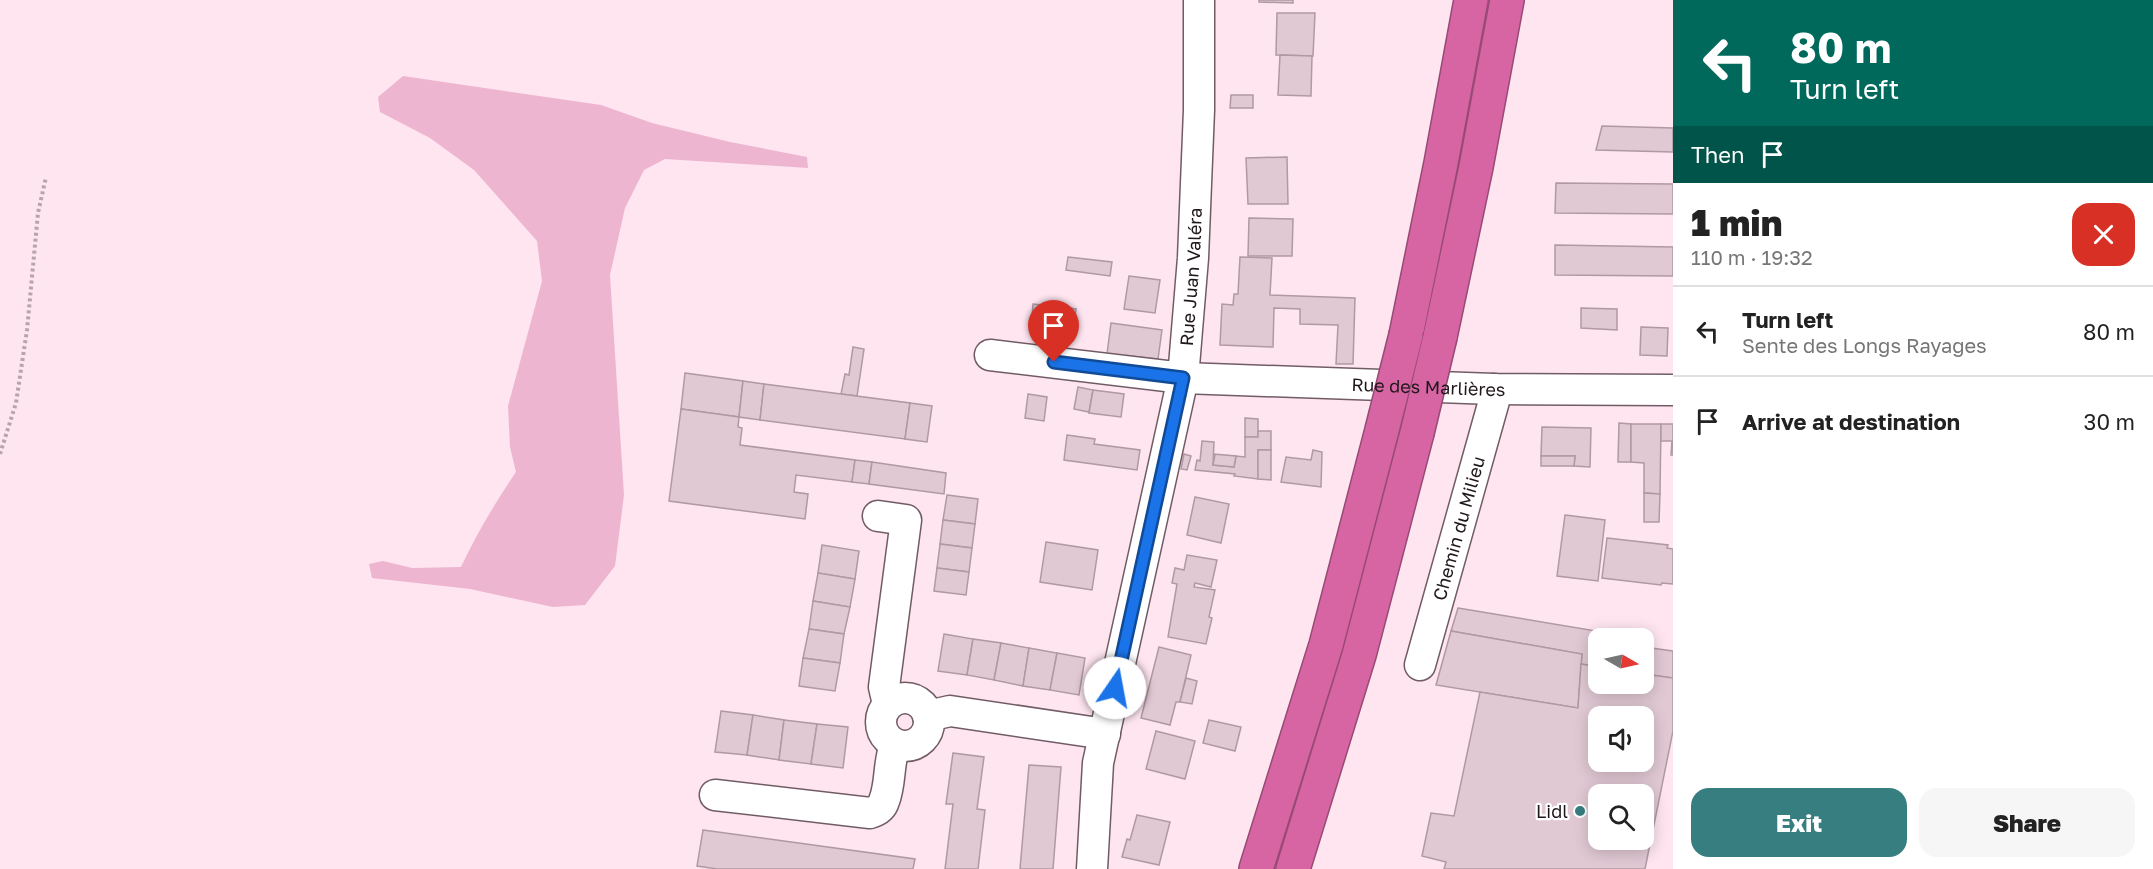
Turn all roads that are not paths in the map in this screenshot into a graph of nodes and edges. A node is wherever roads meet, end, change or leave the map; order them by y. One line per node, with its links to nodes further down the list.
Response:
1 (1199, 0): 5 (street, Rue Juan Valéra)
2 (1471, 0): 16 (highway, bridge)
3 (1507, 0): 17 (highway, bridge)
4 (990, 355): 5 (street, Rue des Marlières)
5 (1183, 378): 6 (street, Rue des Marlières); 12 (street, Rue Juan Valéra)
6 (1494, 389): 7 (street, Rue des Marlières); 9 (street, Chemin du Milieu)
7 (1673, 390)
8 (878, 516): 10 (street)
9 (1420, 665)
10 (888, 704): 11 (street); 13 (street)
11 (928, 716): 12 (street); 13 (street)
12 (1105, 734): 15 (street, Rue Juan Valéra)
13 (895, 745): 14 (street)
14 (715, 795)
15 (1092, 869)
16 (1256, 869)
17 (1293, 869)

